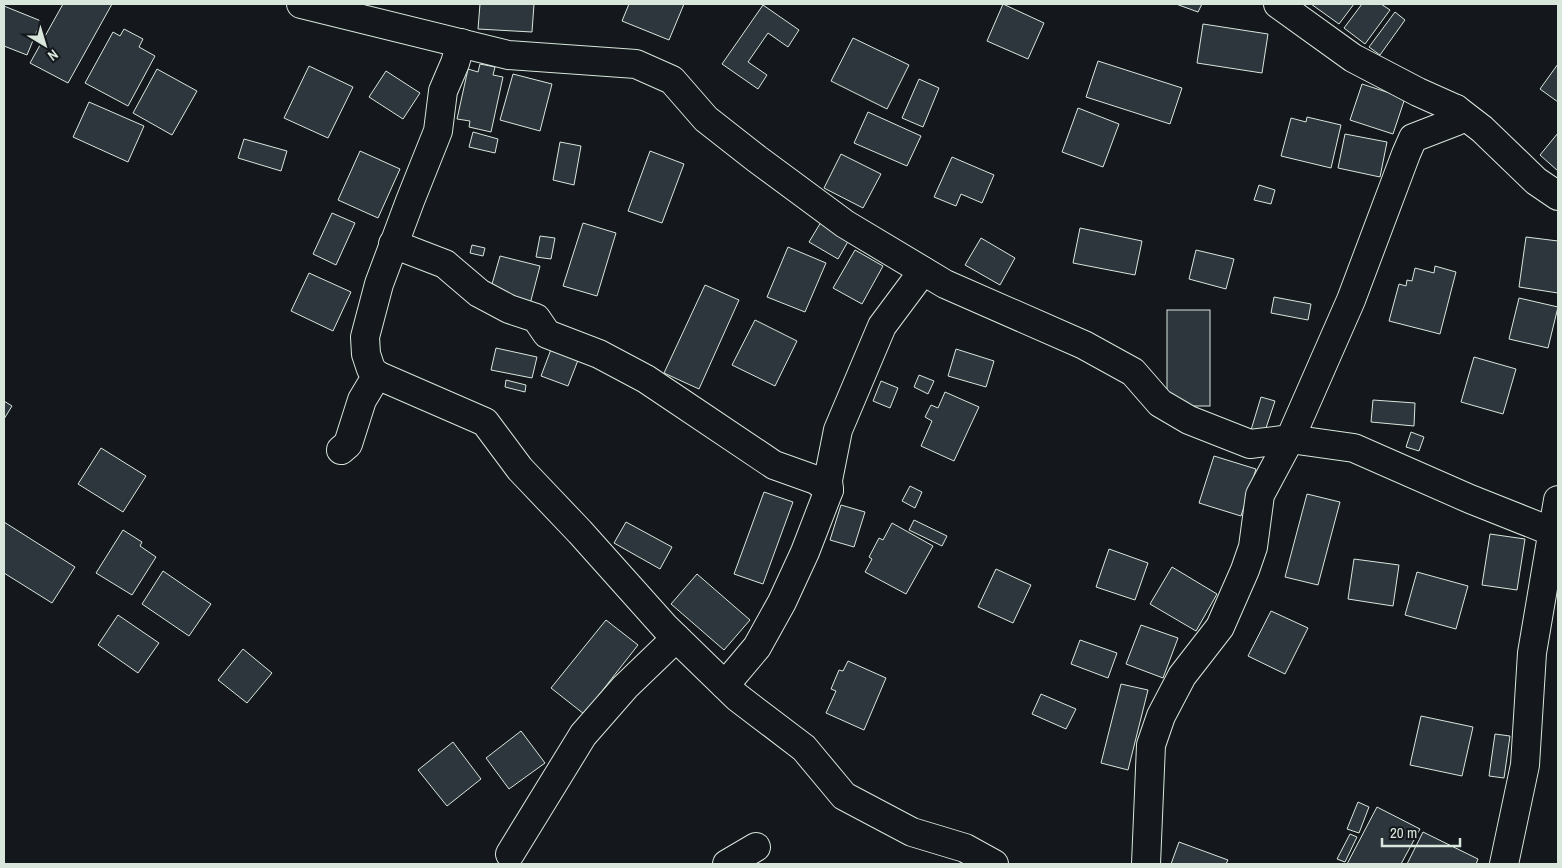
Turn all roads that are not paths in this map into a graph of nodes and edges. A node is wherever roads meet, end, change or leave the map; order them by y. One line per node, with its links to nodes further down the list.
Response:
1 (301, 4): 3 (street)
2 (1278, 4): 4 (street)
3 (461, 43): 6 (street); 7 (street)
4 (1456, 109): 5 (street); 9 (street)
5 (1558, 196)
6 (394, 244): 8 (street); 11 (street)
7 (924, 271): 9 (street); 11 (street)
8 (377, 375): 10 (street); 14 (street)
9 (1290, 439): 13 (street); 20 (street)
10 (341, 450)
11 (829, 490): 15 (street)
12 (1558, 500): 13 (street)
13 (1553, 532): 21 (street)
14 (676, 638): 15 (street); 17 (street)
15 (725, 685): 19 (street)
16 (756, 847): 18 (street)
17 (510, 854)
18 (726, 864)
19 (994, 864)
20 (1146, 864)
21 (1504, 864)

